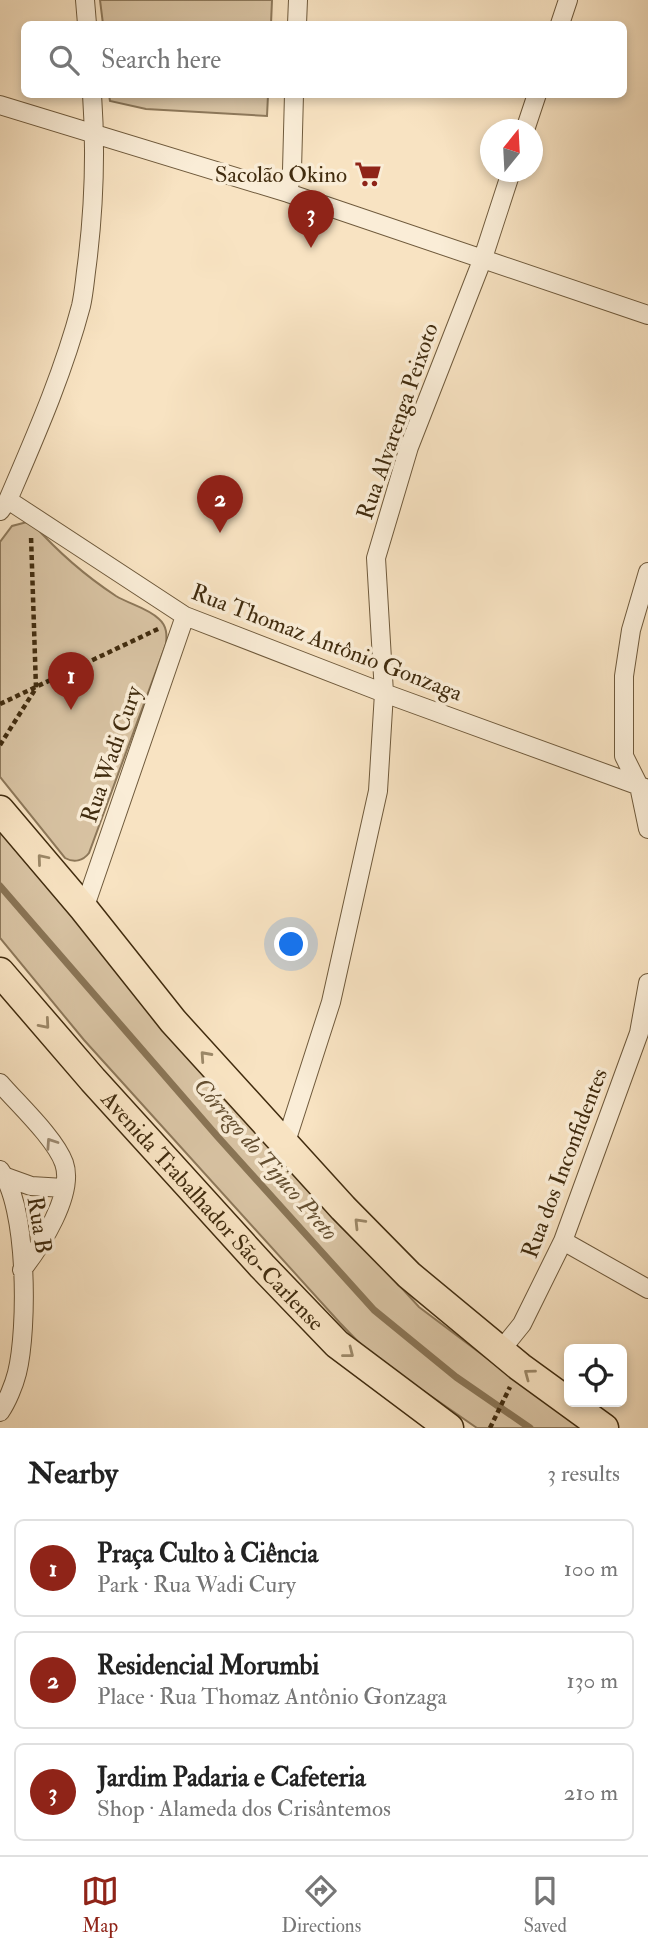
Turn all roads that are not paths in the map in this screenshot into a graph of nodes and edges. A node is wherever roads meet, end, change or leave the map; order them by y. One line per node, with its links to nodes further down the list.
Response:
1 (85, 0): 4 (street)
2 (298, 0): 5 (street)
3 (568, 0): 6 (street)
4 (87, 21)
5 (297, 21)
6 (561, 21)
7 (92, 98): 12 (street)
8 (294, 98): 14 (street)
9 (536, 98): 11 (street)
10 (0, 105): 12 (street)
11 (529, 119)
12 (96, 134): 14 (street); 17 (street)
13 (508, 182): 15 (street, Rua Alvarenga Peixoto)
14 (288, 194): 15 (street)
15 (483, 258): 16 (street); 20 (street, Rua Alvarenga Peixoto)
16 (648, 315)
17 (4, 506): 19 (street, Rua Thomaz Antônio Gonzaga)
18 (648, 572): 21 (street)
19 (185, 616): 20 (street, Rua Thomaz Antônio Gonzaga); 24 (street, Rua Wadi Cury)
20 (384, 693): 21 (street, Rua Thomaz Antônio Gonzaga); 29 (street, Rua Alvarenga Peixoto)
21 (643, 788): 23 (street)
22 (0, 810): 24 (main road, one-way to 22)
23 (648, 830)
24 (84, 909): 29 (main road, one-way to 24)
25 (0, 972): 37 (main road, Avenida Trabalhador São-Carlense, one-way to 37)
26 (648, 983): 27 (street, Rua dos Inconfidentes)
27 (644, 1035): 32 (street, Rua dos Inconfidentes)
28 (0, 1083): 31 (street, one-way to 28)
29 (285, 1145): 35 (main road, one-way to 29)
30 (3, 1174): 31 (street); 33 (street, Rua B)
31 (64, 1188): 33 (street)
32 (564, 1241): 34 (street); 35 (street, Rua dos Inconfidentes)
33 (22, 1270): 36 (street, Rua B)
34 (648, 1289)
35 (511, 1359): 38 (main road, one-way to 35)
36 (0, 1412)
37 (449, 1428)
38 (604, 1428)

